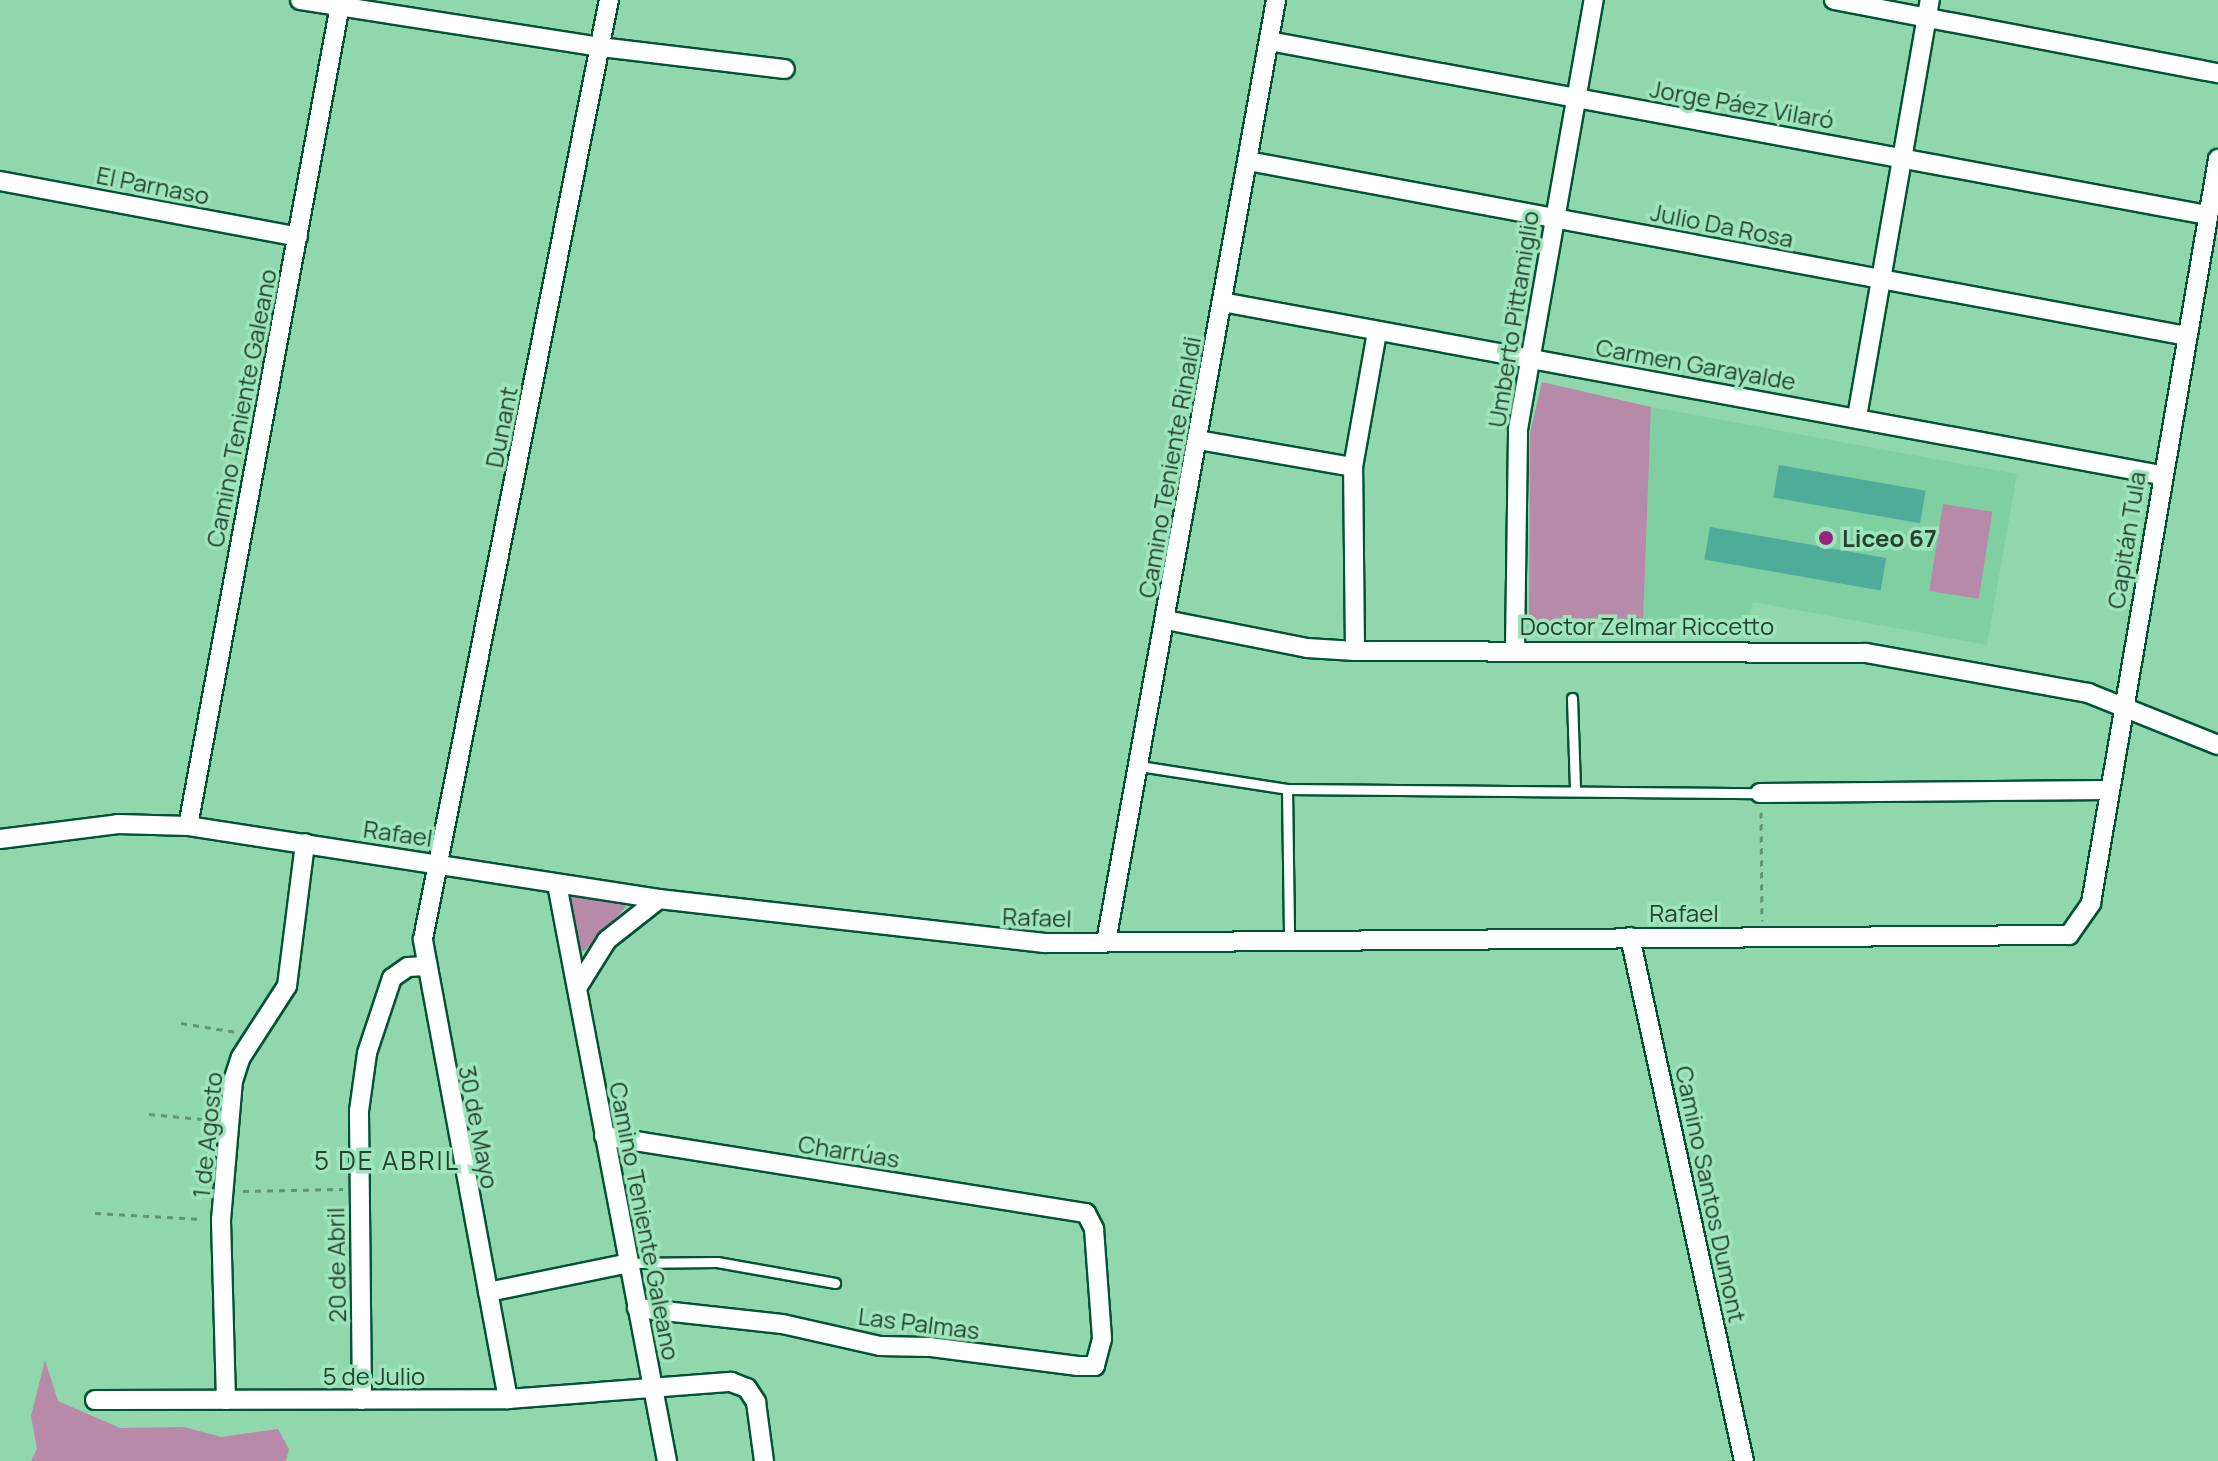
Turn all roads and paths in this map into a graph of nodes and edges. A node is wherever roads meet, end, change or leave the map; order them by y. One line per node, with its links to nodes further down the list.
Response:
1 (300, 0): 6 (street)
2 (609, 0): 9 (street, Dunant)
3 (1276, 0): 8 (street, Camino Teniente Rinaldi)
4 (1594, 0): 12 (street, Umberto Pittamiglio)
5 (1834, 0): 7 (street)
6 (340, 4): 9 (street); 19 (street, Camino Teniente Galeano)
7 (1929, 9): 11 (street); 13 (street)
8 (1269, 41): 12 (street, Jorge Páez Vilaró); 15 (street, Camino Teniente Rinaldi)
9 (600, 47): 10 (street); 43 (street, Dunant)
10 (785, 69)
11 (2218, 73)
12 (1576, 99): 13 (street, Jorge Páez Vilaró); 18 (street, Umberto Pittamiglio)
13 (1904, 157): 17 (street, Jorge Páez Vilaró); 20 (street)
14 (2218, 159): 17 (street, Capitán Tula)
15 (1248, 161): 18 (street, Julio Da Rosa); 21 (street, Camino Teniente Rinaldi)
16 (0, 181): 19 (street, El Parnaso)
17 (2207, 215): 23 (street, Capitán Tula)
18 (1553, 218): 20 (street, Julio Da Rosa); 24 (street, Umberto Pittamiglio)
19 (298, 237): 40 (street, Camino Teniente Galeano)
20 (1882, 280): 23 (street, Julio Da Rosa); 25 (street)
21 (1222, 302): 22 (street, Carmen Garayalde); 26 (street, Camino Teniente Rinaldi)
22 (1377, 332): 24 (street, Carmen Garayalde); 27 (street)
23 (2187, 336): 28 (street, Capitán Tula)
24 (1529, 359): 25 (street, Carmen Garayalde); 30 (street, Umberto Pittamiglio)
25 (1857, 417): 28 (street, Carmen Garayalde)
26 (1198, 440): 27 (street); 29 (street, Camino Teniente Rinaldi)
27 (1353, 467): 31 (street)
28 (2161, 475): 33 (street, Capitán Tula)
29 (1166, 620): 31 (street, Doctor Zelmar Riccetto); 35 (street, Camino Teniente Rinaldi)
30 (1515, 648): 31 (street, Doctor Zelmar Riccetto); 33 (street, Doctor Zelmar Riccetto)
31 (1355, 651)
32 (1572, 698): 36 (lane)
33 (2123, 708): 34 (street); 38 (street, Capitán Tula)
34 (2218, 745)
35 (1139, 766): 37 (lane); 50 (street, Camino Teniente Rinaldi)
36 (1575, 788): 37 (lane); 39 (lane)
37 (1287, 789): 49 (lane)
38 (2109, 790): 39 (street); 46 (street, Capitán Tula)
39 (1760, 793): 48 (path)
40 (188, 826): 41 (street, Rafael); 42 (street, Rafael)
41 (0, 839)
42 (305, 843): 43 (street, Rafael); 54 (street, 1 de Agosto)
43 (440, 863): 44 (street, Rafael); 51 (street, 30 de Mayo)
44 (557, 884): 45 (street, Rafael); 52 (street, Camino Teniente Galeano)
45 (659, 899): 50 (street, Rafael); 52 (street)
46 (2079, 927): 48 (street, Rafael)
47 (1630, 937): 48 (street, Rafael); 49 (street, Rafael); 74 (street, Camino Santos Dumont)
48 (1762, 937)
49 (1289, 941): 50 (street, Rafael)
50 (1106, 942)
51 (425, 966): 58 (street, 20 de Abril); 64 (street, 30 de Mayo)
52 (576, 990): 57 (street, Camino Teniente Galeano)
53 (181, 1023): 54 (path)
54 (255, 1036): 56 (street, 1 de Agosto)
55 (149, 1114): 56 (path)
56 (228, 1116): 59 (street, 1 de Agosto)
57 (604, 1136): 62 (street, Camino Teniente Galeano); 66 (street, Charrúas)
58 (359, 1189): 59 (path); 71 (street, 20 de Abril)
59 (224, 1192): 61 (street, 1 de Agosto)
60 (95, 1213): 61 (path)
61 (221, 1220): 70 (street, 1 de Agosto)
62 (629, 1263): 63 (lane); 64 (street); 65 (street, Camino Teniente Galeano)
63 (835, 1283)
64 (488, 1292): 68 (street, 30 de Mayo)
65 (637, 1308): 66 (street, Las Palmas); 67 (street, Camino Teniente Galeano)
66 (1097, 1361)
67 (652, 1385): 68 (street, 5 de Julio); 72 (street, Camino Teniente Galeano); 73 (street, 5 de Julio)
68 (508, 1399): 71 (street, 5 de Julio)
69 (95, 1400): 70 (street, 5 de Julio)
70 (226, 1400): 71 (street, 5 de Julio)
71 (362, 1400)
72 (667, 1461)
73 (764, 1461)
74 (1744, 1461)

